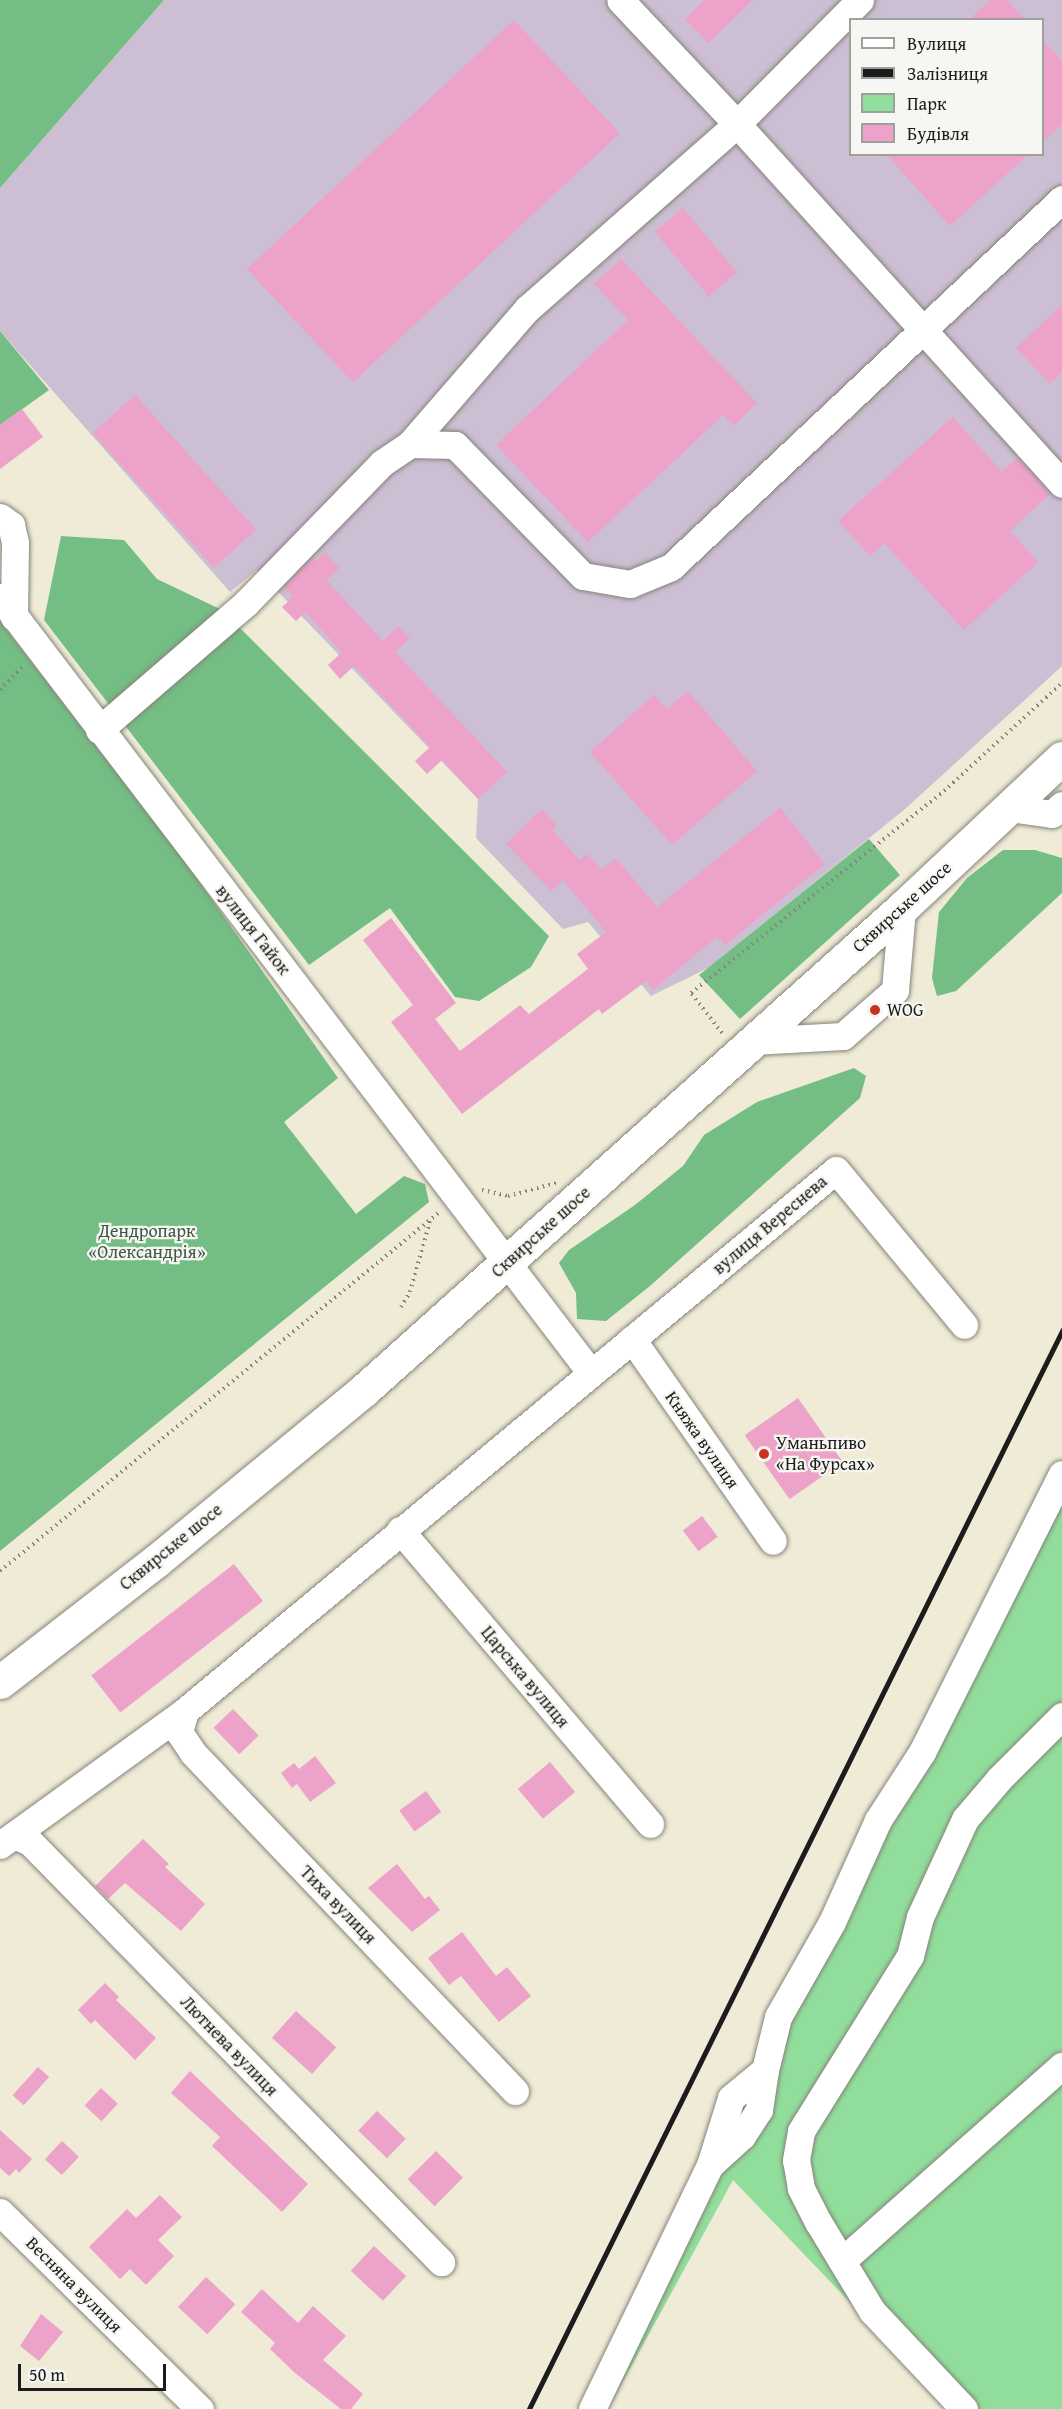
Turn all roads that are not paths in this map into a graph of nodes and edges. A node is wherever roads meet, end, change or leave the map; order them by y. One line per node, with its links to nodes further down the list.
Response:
1 (620, 0): 3 (street)
2 (860, 0): 3 (street)
3 (737, 124): 5 (street); 6 (street)
4 (1062, 199): 5 (street)
5 (924, 331): 6 (street); 7 (street)
6 (410, 444): 10 (street)
7 (1062, 484)
8 (0, 517): 9 (street)
9 (7, 607): 10 (street, вулиця Гайок)
10 (99, 730): 16 (street, вулиця Гайок)
11 (1062, 759): 13 (main road, Сквирське шосе)
12 (1062, 805): 13 (street)
13 (1009, 808): 14 (main road, Сквирське шосе)
14 (902, 908): 15 (main road, Сквирське шосе); 15 (street)
15 (752, 1041): 16 (main road, Сквирське шосе)
16 (506, 1263): 19 (street, вулиця Гайок); 23 (main road, Сквирське шосе)
17 (964, 1325): 18 (street, вулиця Вереснева)
18 (632, 1339): 19 (street); 22 (street, Княжа вулиця)
19 (591, 1373): 21 (street)
20 (1062, 1474): 34 (street)
21 (400, 1530): 24 (street); 26 (street, Царська вулиця)
22 (773, 1541)
23 (0, 1682)
24 (185, 1711): 27 (street); 29 (street, Тиха вулиця)
25 (1062, 1716): 31 (street)
26 (650, 1824)
27 (7, 1840): 32 (street, Лютнева вулиця)
28 (1062, 2066): 31 (street)
29 (515, 2091)
30 (0, 2212): 33 (street, Весняна вулиця)
31 (842, 2260): 35 (street)
32 (441, 2262)
33 (200, 2409)
34 (592, 2409)
35 (964, 2409)

